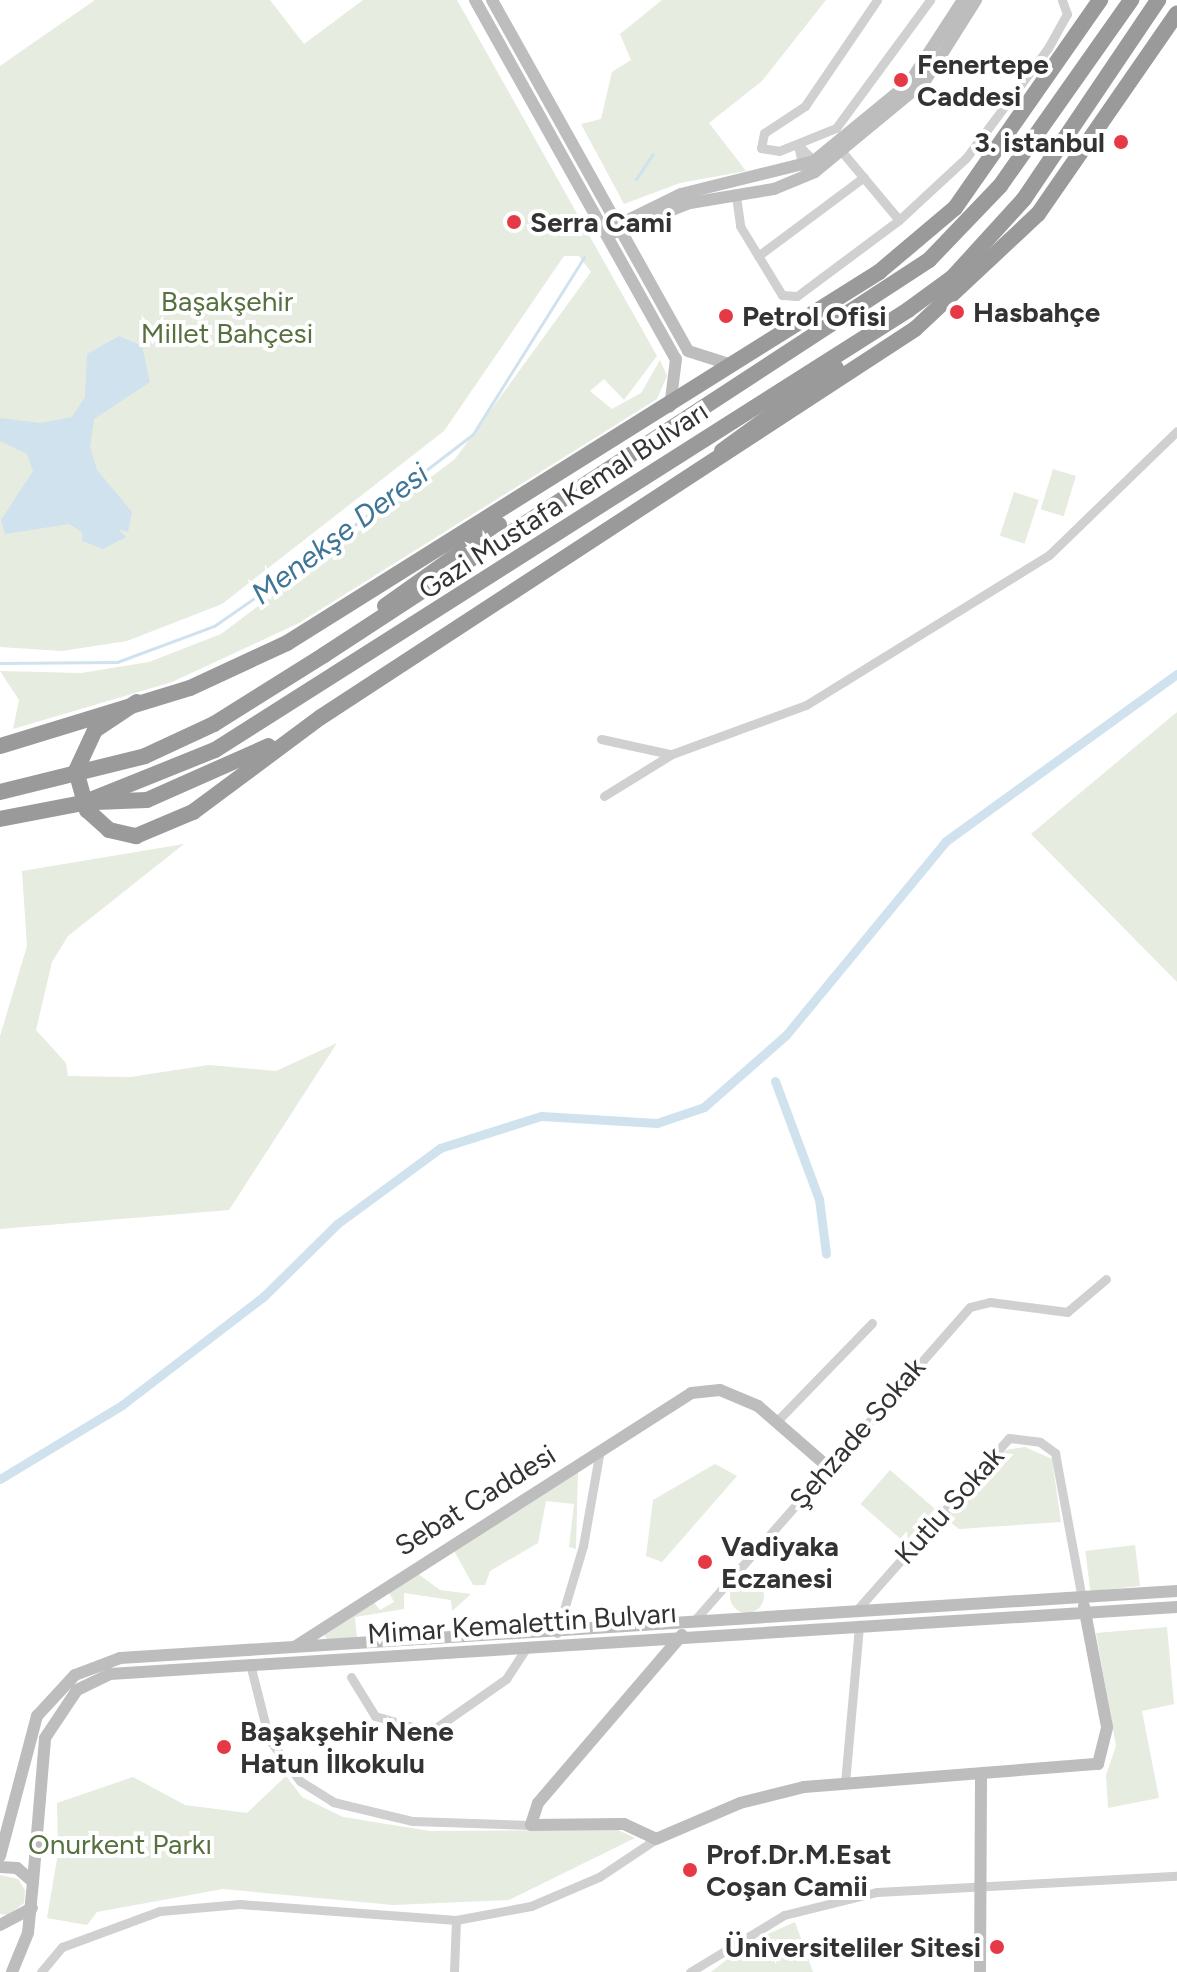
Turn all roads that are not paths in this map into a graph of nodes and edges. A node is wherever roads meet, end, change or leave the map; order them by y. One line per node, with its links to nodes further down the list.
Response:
1 (475, 0): 20 (street)
2 (492, 0): 18 (street)
3 (877, 0): 12 (street)
4 (930, 0): 12 (street)
5 (963, 0): 14 (street)
6 (976, 0): 13 (street)
7 (1062, 0): 17 (street)
8 (1100, 0): 23 (highway)
9 (1131, 0): 27 (highway, Gazi Mustafa Kemal Bulvarı)
10 (1158, 0): 22 (highway, Gazi Mustafa Kemal Bulvarı)
11 (1177, 13): 26 (highway)
12 (798, 145): 14 (street)
13 (843, 153): 15 (street); 16 (street)
14 (809, 164): 18 (street)
15 (864, 177): 17 (street); 21 (street)
16 (736, 196): 19 (street); 21 (street)
17 (899, 220): 21 (street)
18 (620, 221): 19 (street); 20 (street)
19 (627, 233): 20 (street); 23 (street)
20 (608, 235): 24 (street)
21 (758, 256)
22 (908, 310): 26 (highway); 35 (highway, Gazi Mustafa Kemal Bulvarı)
23 (737, 365): 24 (highway)
24 (669, 408): 27 (highway); 28 (highway)
25 (1177, 431): 32 (street)
26 (647, 507): 29 (highway)
27 (324, 655): 33 (highway, Gazi Mustafa Kemal Bulvarı, bridge)
28 (137, 702): 31 (highway); 35 (highway)
29 (321, 717): 35 (highway); 35 (highway)
30 (601, 739): 32 (street)
31 (0, 746)
32 (672, 754): 34 (street)
33 (0, 792)
34 (604, 796)
35 (83, 803): 36 (highway, Gazi Mustafa Kemal Bulvarı)
36 (0, 819)
37 (1106, 1279): 41 (street, Şehzade Sokak)
38 (872, 1323): 39 (street)
39 (778, 1420): 40 (street, Sebat Caddesi); 41 (street)
40 (600, 1449): 47 (street); 49 (street, Sebat Caddesi)
41 (827, 1466): 46 (street, Şehzade Sokak)
42 (1177, 1591): 43 (street)
43 (1083, 1606): 44 (street); 45 (street); 45 (street, Kutlu Sokak); 54 (street)
44 (1177, 1607)
45 (856, 1620): 46 (street); 48 (street, Mimar Kemalettin Bulvarı); 55 (street)
46 (691, 1625): 47 (street); 48 (street)
47 (557, 1633): 49 (street); 50 (street)
48 (681, 1636): 50 (street, Mimar Kemalettin Bulvarı); 56 (street)
49 (296, 1646): 57 (street)
50 (550, 1646): 51 (street, Mimar Kemalettin Bulvarı)
51 (526, 1648): 52 (street, Mimar Kemalettin Bulvarı); 53 (street)
52 (250, 1664): 56 (street); 62 (street, Mimar Kemalettin Bulvarı)
53 (351, 1677)
54 (981, 1776): 55 (street); 63 (street)
55 (845, 1783): 58 (street)
56 (531, 1825): 58 (street)
57 (5, 1835): 59 (street)
58 (656, 1839): 65 (street)
59 (0, 1856)
60 (0, 1867): 62 (street)
61 (1177, 1876): 63 (street)
62 (33, 1882): 64 (street, Mimar Kemalettin Bulvarı)
63 (982, 1888): 70 (street); 71 (street)
64 (32, 1908): 66 (street); 67 (street)
65 (456, 1920): 68 (street); 69 (street)
66 (0, 1925)
67 (12, 1972)
68 (41, 1972)
69 (454, 1972)
70 (690, 1972)
71 (980, 1972)

